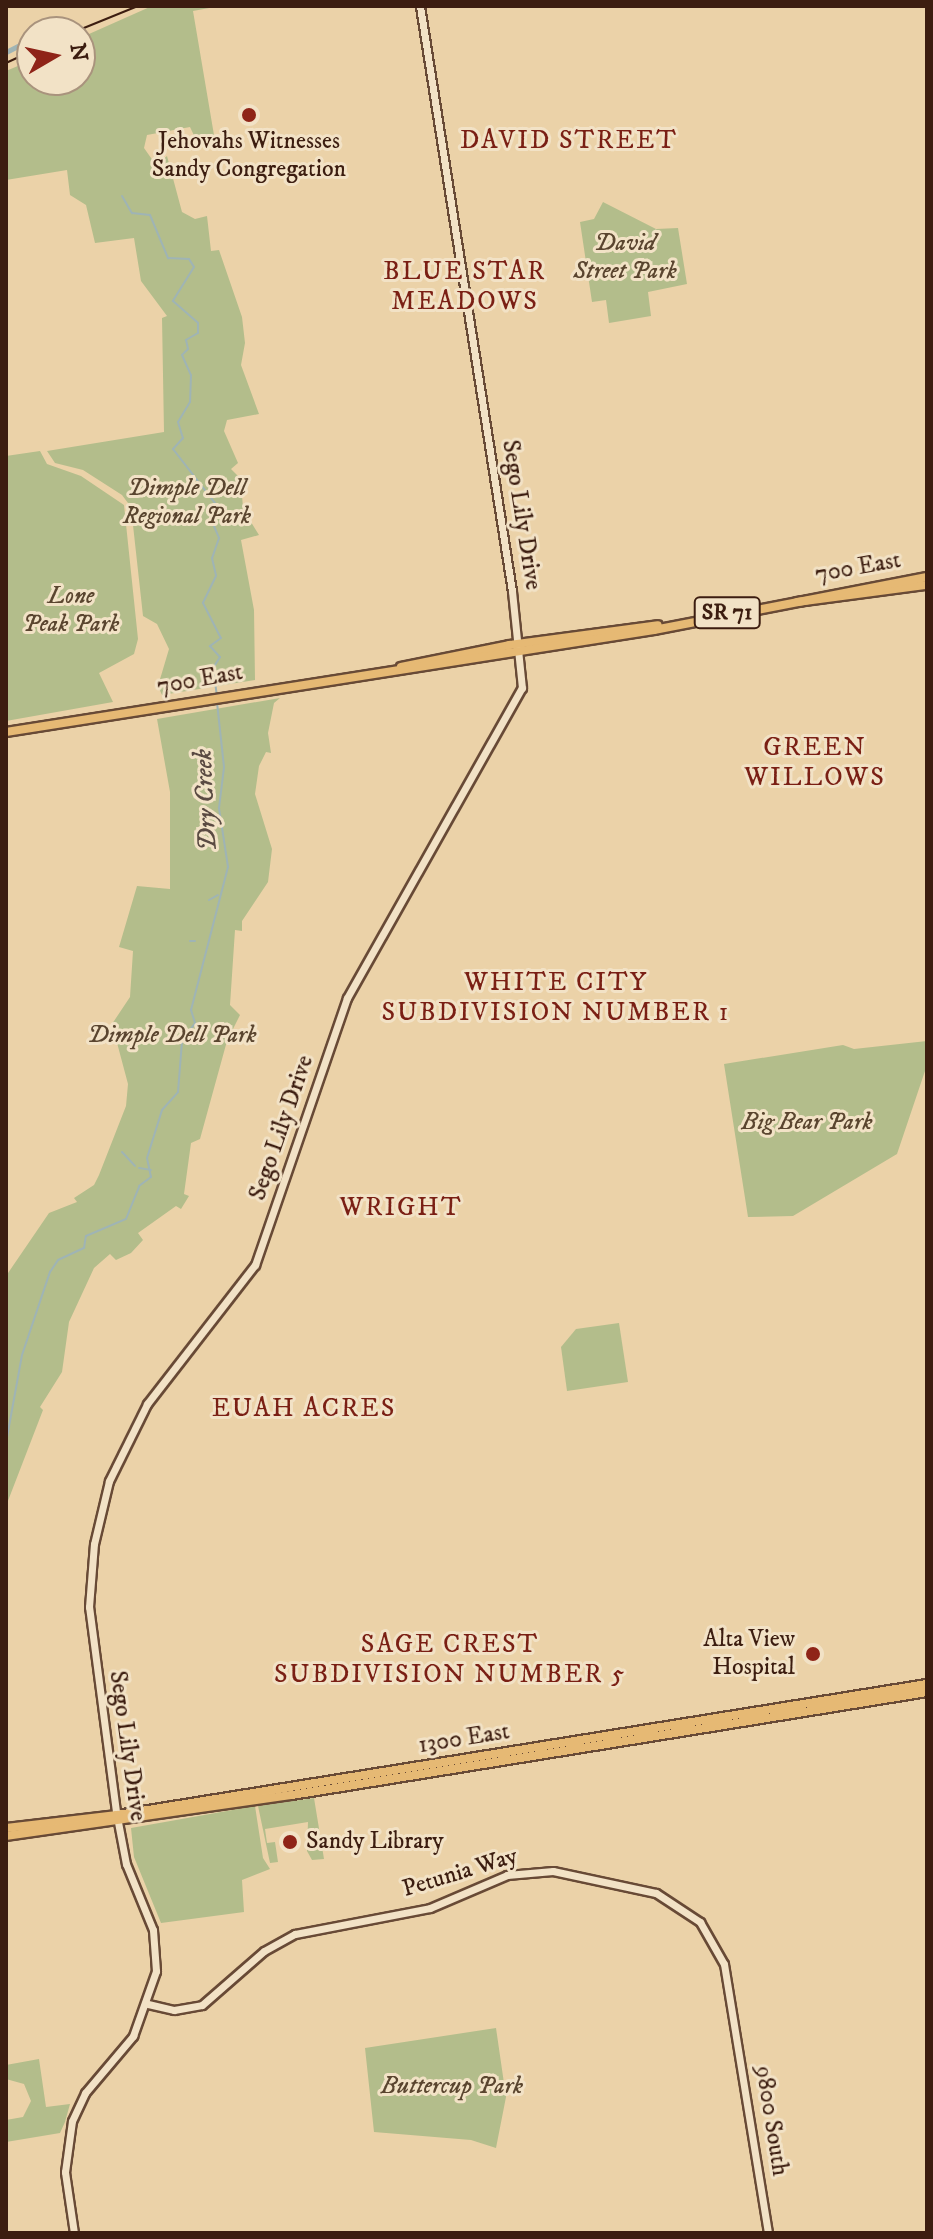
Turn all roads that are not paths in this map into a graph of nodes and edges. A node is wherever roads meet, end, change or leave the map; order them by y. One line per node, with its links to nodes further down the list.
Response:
1 (420, 6): 5 (main road, Sego Lily Drive)
2 (927, 577): 4 (main road, 700 East / SR 71)
3 (927, 585): 4 (main road, 700 East / SR 71)
4 (796, 602): 5 (main road, 700 East / SR 71)
5 (521, 647): 6 (main road, 700 East / SR 71); 9 (main road, Sego Lily Drive)
6 (6, 732)
7 (927, 1684): 9 (main road, 1300 East)
8 (927, 1692): 9 (main road, 1300 East)
9 (117, 1818): 10 (main road, 1300 East); 12 (main road, 1300 East); 14 (main road, Sego Lily Drive)
10 (64, 1821): 11 (main road, 1300 East); 12 (main road)
11 (6, 1828)
12 (37, 1832): 13 (main road, 1300 East)
13 (6, 1836)
14 (148, 2004): 15 (main road, Petunia Way); 16 (main road, Sego Lily Drive)
15 (734, 2015): 17 (main road, 9800 South)
16 (74, 2233)
17 (768, 2233)

